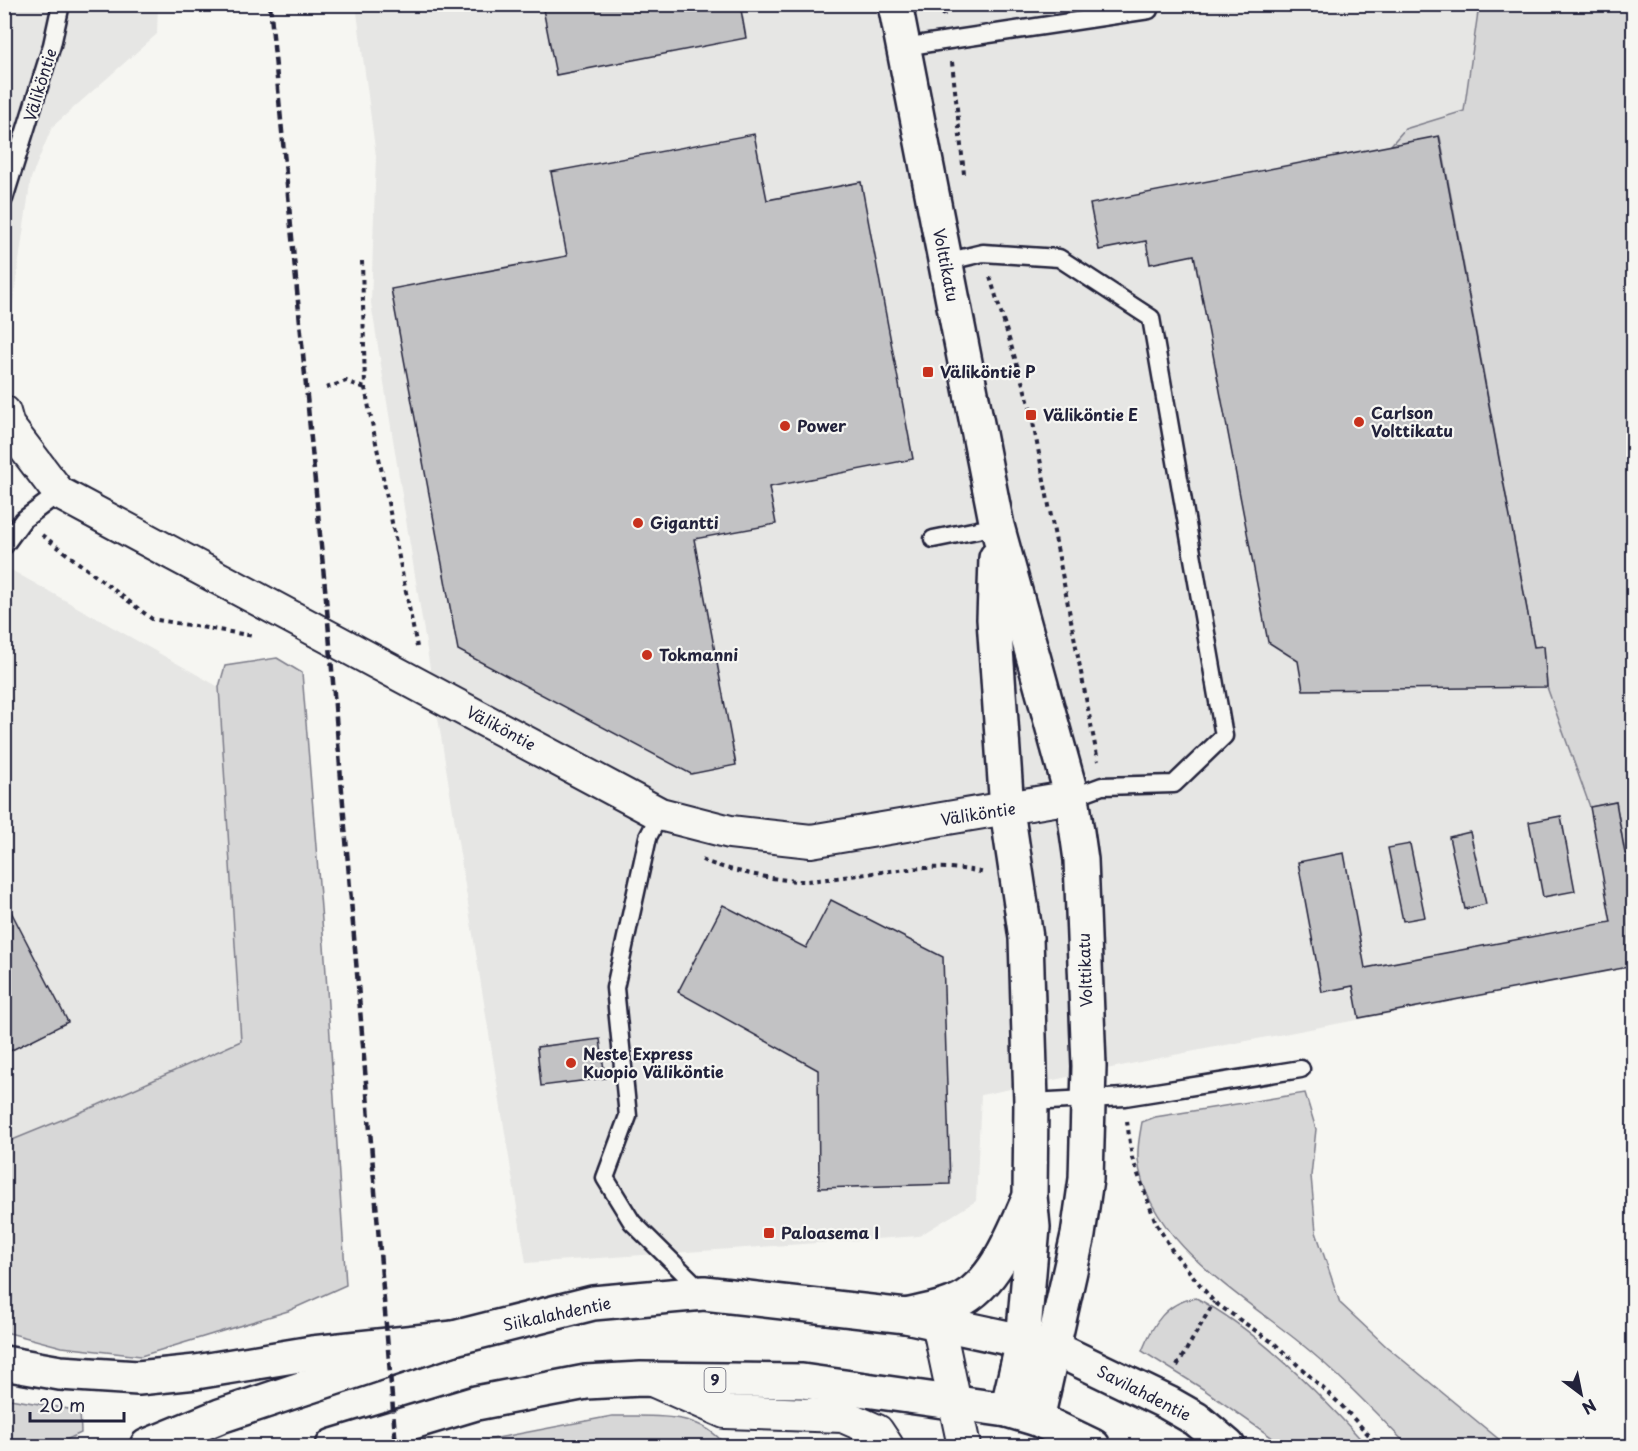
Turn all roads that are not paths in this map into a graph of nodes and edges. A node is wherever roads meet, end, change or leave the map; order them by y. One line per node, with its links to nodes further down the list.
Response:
1 (61, 4): 5 (lane, Väliköntie)
2 (895, 4): 4 (main road, Volttikatu)
3 (1148, 4): 4 (lane)
4 (903, 47): 6 (main road, Volttikatu)
5 (4, 199)
6 (945, 262): 9 (main road, Volttikatu); 12 (lane)
7 (4, 412): 8 (street, Väliköntie)
8 (59, 493): 11 (lane); 14 (street, Väliköntie)
9 (997, 526): 10 (lane); 12 (main road, Volttikatu); 13 (main road, Volttikatu)
10 (933, 539)
11 (4, 546)
12 (1072, 797): 13 (street, Väliköntie); 16 (main road, Volttikatu)
13 (1007, 810): 14 (street, Väliköntie); 17 (main road, Volttikatu)
14 (660, 814): 19 (lane)
15 (1301, 1069): 16 (lane)
16 (1089, 1100): 17 (lane); 23 (main road, Volttikatu)
17 (1032, 1102): 18 (main road, Volttikatu)
18 (1030, 1196): 20 (main road, Volttikatu); 23 (main road, Volttikatu)
19 (704, 1293): 20 (main road, Siikalahdentie); 22 (main road, Siikalahdentie)
20 (906, 1316): 21 (main road, Siikalahdentie)
21 (938, 1323): 23 (main road, Siikalahdentie); 26 (street)
22 (454, 1338): 24 (main road); 29 (main road, Siikalahdentie)
23 (1039, 1345): 27 (main road, Volttikatu); 28 (main road, Volttikatu); 34 (main road, Savilahdentie)
24 (4, 1363)
25 (649, 1379): 26 (main road, 9); 30 (main road, 9); 31 (street)
26 (955, 1402): 27 (main road, 9); 32 (street)
27 (1007, 1410): 28 (main road)
28 (1038, 1419): 33 (main road)
29 (147, 1446)
30 (333, 1446)
31 (887, 1446)
32 (964, 1446)
33 (1093, 1446)
34 (1228, 1446)

